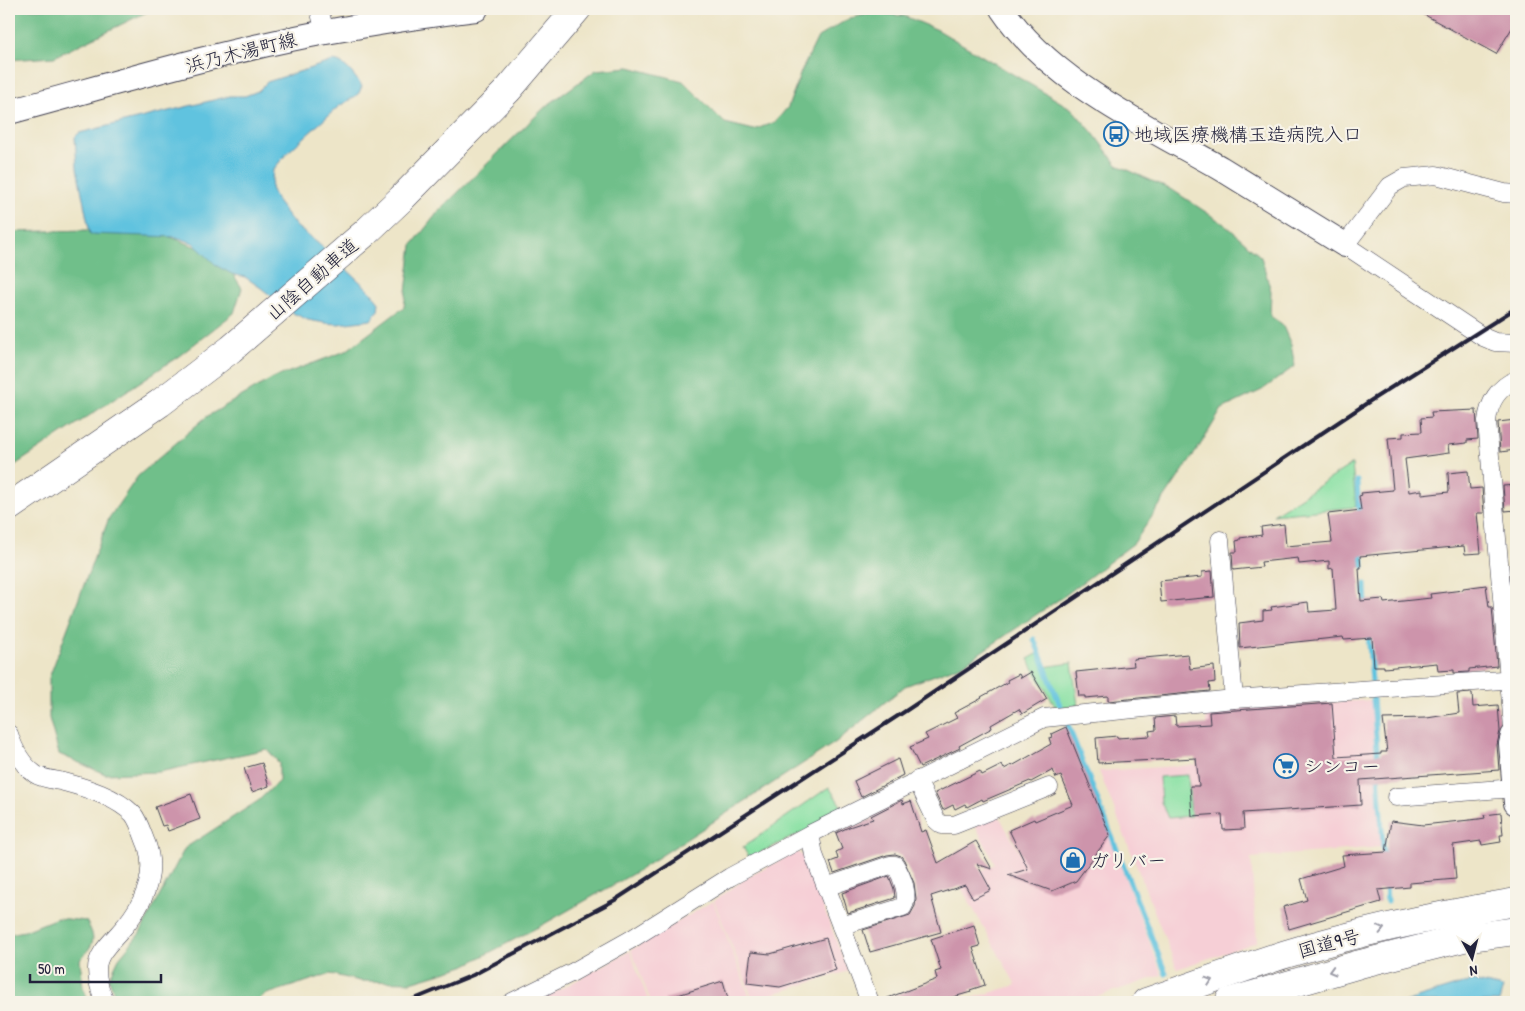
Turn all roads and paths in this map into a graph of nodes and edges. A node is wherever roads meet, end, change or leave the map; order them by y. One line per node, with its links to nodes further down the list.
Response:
1 (319, 9): 6 (street)
2 (476, 9): 6 (main road, 浜乃木湯町線)
3 (563, 9): 9 (highway, 山陰自動車道)
4 (577, 9): 9 (highway, 山陰自動車道)
5 (1002, 9): 10 (main road)
6 (325, 32): 7 (main road, 浜乃木湯町線)
7 (9, 112)
8 (1516, 194): 10 (street)
9 (361, 230): 12 (highway, 山陰自動車道)
10 (1345, 245): 11 (street)
11 (1516, 343)
12 (227, 345): 14 (highway, 山陰自動車道); 15 (highway, 山陰自動車道)
13 (1516, 380): 17 (street)
14 (9, 494)
15 (9, 506)
16 (1220, 540): 18 (street)
17 (1512, 679): 18 (street); 20 (street)
18 (1234, 699): 21 (street)
19 (9, 734): 30 (street)
20 (1514, 735): 23 (main road)
21 (917, 780): 22 (street); 25 (street)
22 (1050, 787)
23 (1516, 796): 24 (street)
24 (1396, 797)
25 (810, 834): 26 (street); 31 (street)
26 (826, 887): 28 (street); 28 (street)
27 (1516, 902): 33 (highway, 国道9号, one-way to 27)
28 (841, 926): 32 (street)
29 (1516, 932): 34 (highway, 国道9号, one-way to 34)
30 (106, 1002)
31 (512, 1002)
32 (870, 1002)
33 (1146, 1002)
34 (1229, 1002)

